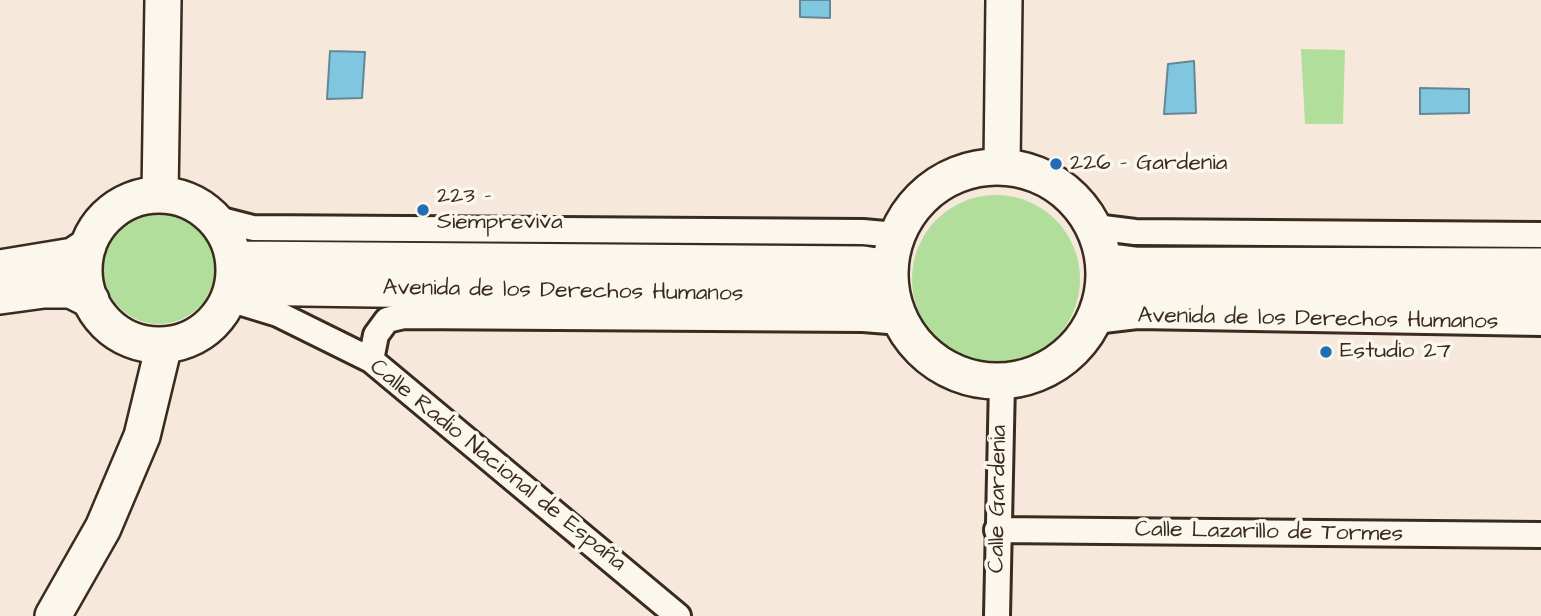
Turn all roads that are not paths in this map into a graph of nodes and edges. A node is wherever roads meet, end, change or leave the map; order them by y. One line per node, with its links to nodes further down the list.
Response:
1 (163, 0): 4 (main road)
2 (1004, 0): 3 (main road)
3 (1002, 166): 6 (main road); 12 (main road)
4 (160, 195): 5 (main road); 8 (main road)
5 (214, 218): 12 (street); 13 (main road)
6 (1094, 227): 7 (street); 9 (main road)
7 (1541, 235)
8 (88, 246): 11 (main road); 16 (main road)
9 (1104, 261): 10 (main road); 17 (main road)
10 (1541, 266)
11 (0, 268)
12 (895, 281): 13 (main road, Avenida de los Derechos Humanos); 20 (street, Avenida de los Derechos Humanos); 21 (main road)
13 (232, 282): 19 (main road); 20 (street, Calle Radio Nacional de España)
14 (1541, 295): 17 (main road, Avenida de los Derechos Humanos)
15 (0, 296): 16 (main road)
16 (91, 300): 19 (main road)
17 (1099, 309): 18 (street, Avenida de los Derechos Humanos); 21 (main road)
18 (1541, 323)
19 (164, 345): 24 (main road)
20 (371, 360): 25 (street, Calle Radio Nacional de España)
21 (1002, 382): 22 (street, Calle Gardenia)
22 (997, 530): 23 (street, Calle Lazarillo de Tormes); 26 (street, Calle Gardenia)
23 (1541, 535)
24 (52, 616)
25 (678, 616)
26 (997, 616)

